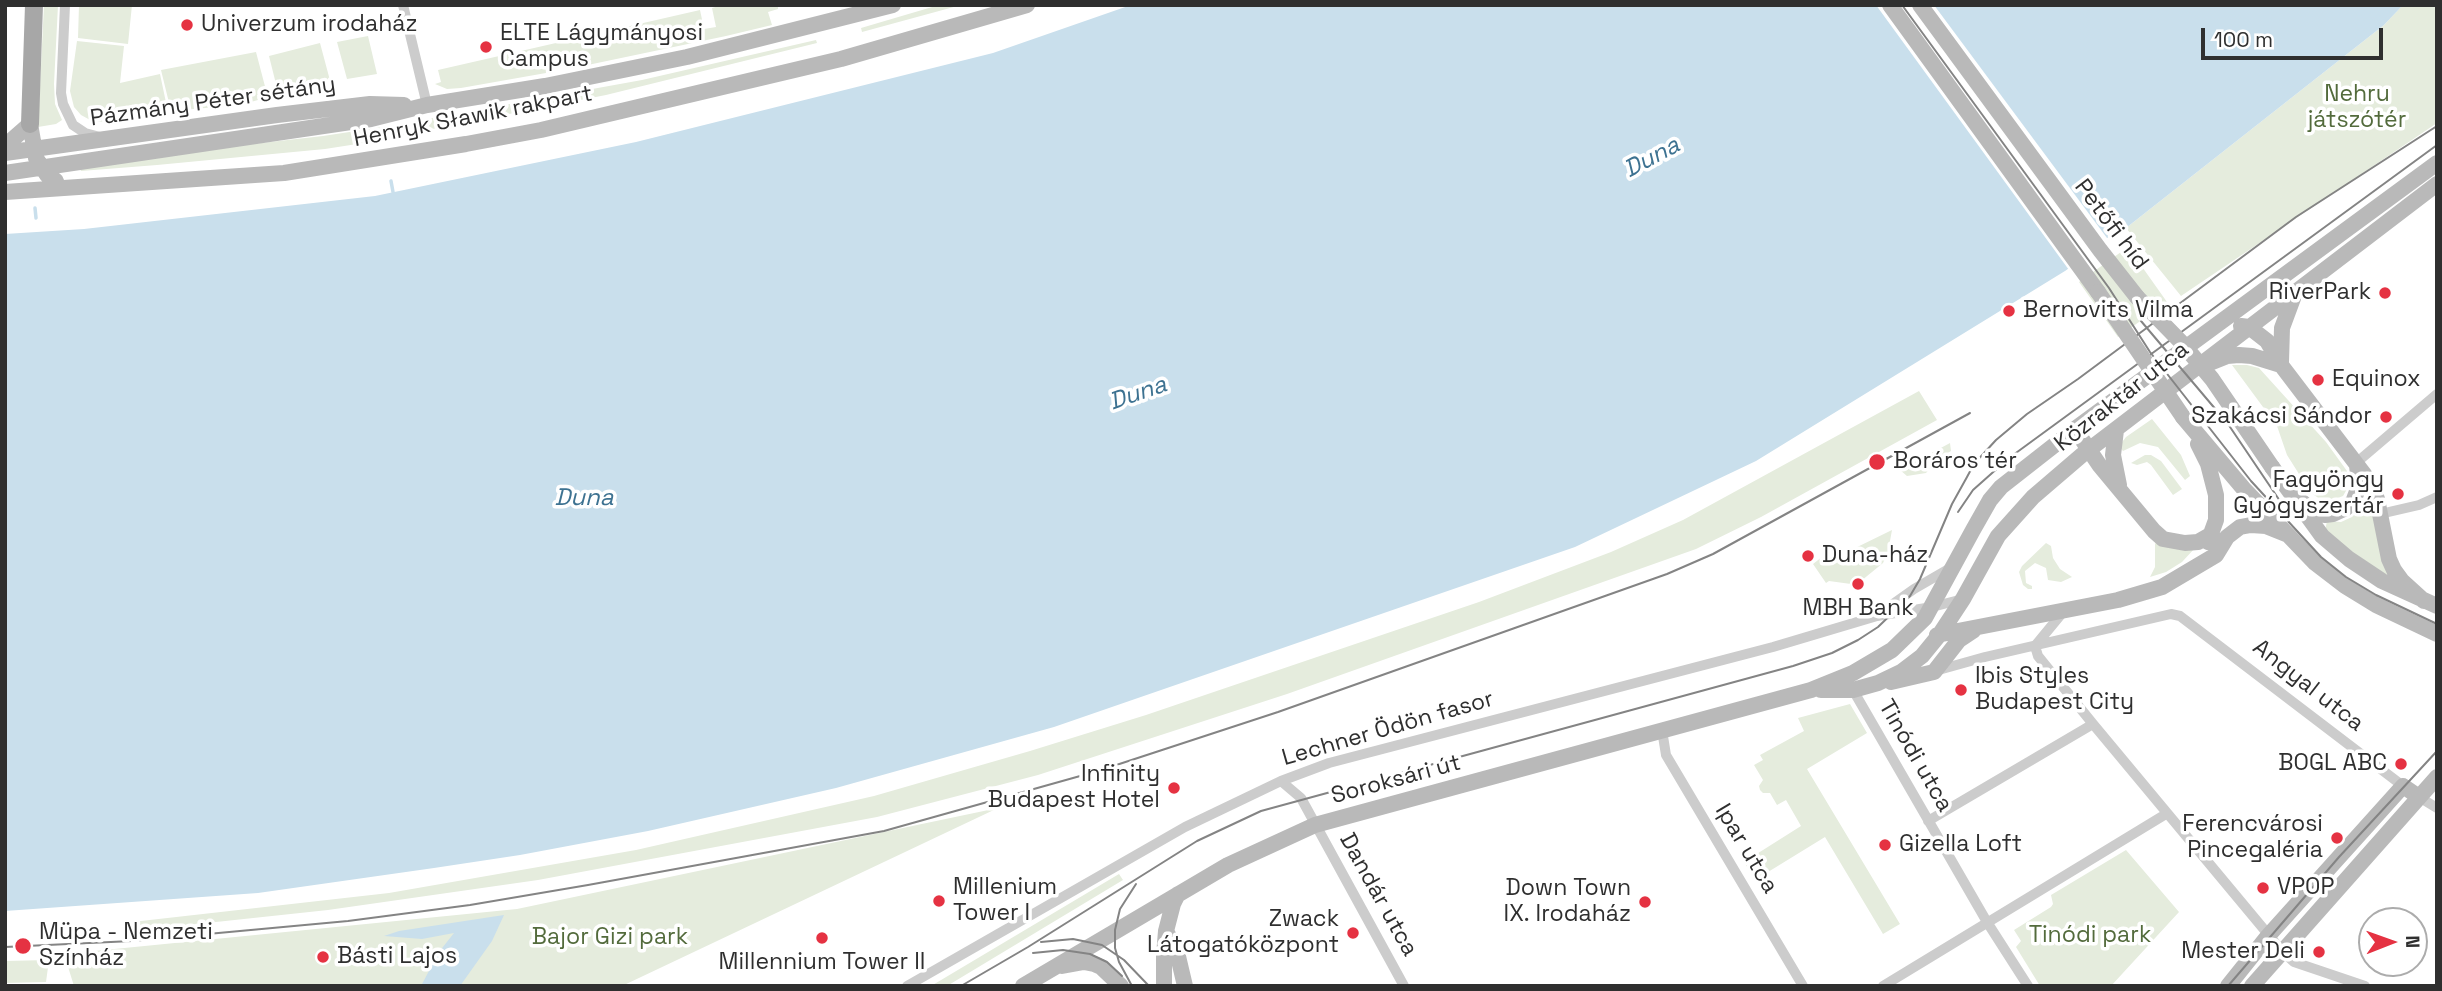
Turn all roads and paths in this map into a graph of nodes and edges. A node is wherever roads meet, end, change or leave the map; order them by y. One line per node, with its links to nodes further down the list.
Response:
1 (34, 5): 9 (main road)
2 (65, 5): 10 (street)
3 (403, 5): 8 (street)
4 (893, 5): 8 (main road, Pázmány Péter sétány)
5 (1027, 5): 19 (main road, Henryk Sławik rakpart)
6 (1890, 5): 28 (main road, bridge)
7 (1920, 5): 33 (main road, Petőfi híd, bridge)
8 (427, 105): 10 (main road, Pázmány Péter sétány); 15 (main road, Pázmány Péter sétány)
9 (30, 124): 11 (main road); 12 (main road)
10 (110, 138): 12 (main road, Pázmány Péter sétány)
11 (5, 146)
12 (34, 149): 13 (main road, Pázmány Péter sétány); 15 (main road)
13 (5, 153)
14 (2437, 163): 22 (main road, Közraktár utca)
15 (41, 168): 16 (main road, Pázmány Péter sétány); 17 (main road)
16 (8, 172): 17 (main road, Henryk Sławik rakpart)
17 (56, 181): 19 (main road, Henryk Sławik rakpart)
18 (2437, 184): 21 (main road, Közraktár utca)
19 (82, 187): 20 (main road, Henryk Sławik rakpart)
20 (5, 192)
21 (2295, 293): 24 (main road, Közraktár utca); 25 (main road)
22 (2253, 297): 23 (main road, Közraktár utca); 24 (main road)
23 (2217, 324): 24 (main road); 29 (main road, Közraktár utca)
24 (2249, 327): 25 (main road); 26 (main road, Közraktár utca)
25 (2281, 365): 26 (main road); 32 (main road)
26 (2197, 369): 30 (main road, Közraktár utca)
27 (2437, 394): 32 (street)
28 (2183, 417): 37 (main road); 38 (main road)
29 (2075, 429): 31 (main road); 39 (main road, Közraktár utca)
30 (2116, 430): 31 (main road, Közraktár utca); 34 (main road)
31 (2089, 449): 34 (main road); 41 (main road, Közraktár utca)
32 (2356, 463): 33 (main road); 36 (main road)
33 (2272, 467): 42 (main road)
34 (2119, 487): 37 (main road)
35 (2437, 497): 36 (street)
36 (2380, 514): 42 (main road)
37 (2212, 534): 40 (main road)
38 (2286, 534): 40 (main road); 48 (main road)
39 (1954, 566): 43 (main road, Közraktár utca); 45 (street, Lechner Ödön fasor)
40 (2187, 573): 44 (main road)
41 (1963, 599): 43 (street, Lechner Ödön fasor); 47 (main road, Közraktár utca)
42 (2430, 603)
43 (1932, 607): 45 (street, Lechner Ödön fasor); 50 (main road, Közraktár utca)
44 (2063, 612): 46 (main road); 49 (street)
45 (1877, 616): 58 (street, Lechner Ödön fasor)
46 (1980, 626): 47 (main road); 51 (main road)
47 (1940, 634): 50 (main road); 52 (main road, Közraktár utca)
48 (2437, 634)
49 (2035, 646): 51 (street); 55 (street); 59 (street, Angyal utca)
50 (1892, 650): 53 (main road, Soroksári út)
51 (1934, 672): 52 (main road)
52 (1878, 683): 54 (main road, Soroksári út)
53 (1811, 690): 54 (main road, Soroksári út); 56 (main road, Soroksári út)
54 (1853, 690): 63 (street, Tinódi utca)
55 (2093, 724): 62 (street); 63 (street)
56 (1662, 730): 64 (main road, Soroksári út); 78 (street, Ipar utca)
57 (2437, 778): 60 (main road)
58 (1281, 781): 64 (street, Dandár utca); 72 (street, Lechner Ödön fasor)
59 (2403, 786): 60 (main road); 69 (main road)
60 (2419, 797): 61 (street); 70 (main road)
61 (2437, 808)
62 (2166, 814): 67 (street); 69 (street)
63 (1928, 821): 67 (street, Tinódi utca)
64 (1315, 825): 65 (main road, Soroksári út); 77 (street, Dandár utca)
65 (1178, 894): 66 (main road, Soroksári út); 68 (main road)
66 (1149, 911): 68 (main road); 71 (main road, Soroksári út)
67 (1987, 922): 79 (street); 80 (street, Tinódi utca)
68 (1167, 931): 75 (main road); 76 (main road)
69 (2268, 936): 70 (street); 81 (main road)
70 (2282, 951): 82 (main road); 83 (street)
71 (1046, 971): 73 (main road, Soroksári út); 74 (main road)
72 (907, 986)
73 (1023, 986)
74 (1121, 986)
75 (1164, 986)
76 (1185, 986)
77 (1404, 986)
78 (1803, 986)
79 (1883, 986)
80 (2028, 986)
81 (2228, 986)
82 (2252, 986)
83 (2365, 986)

